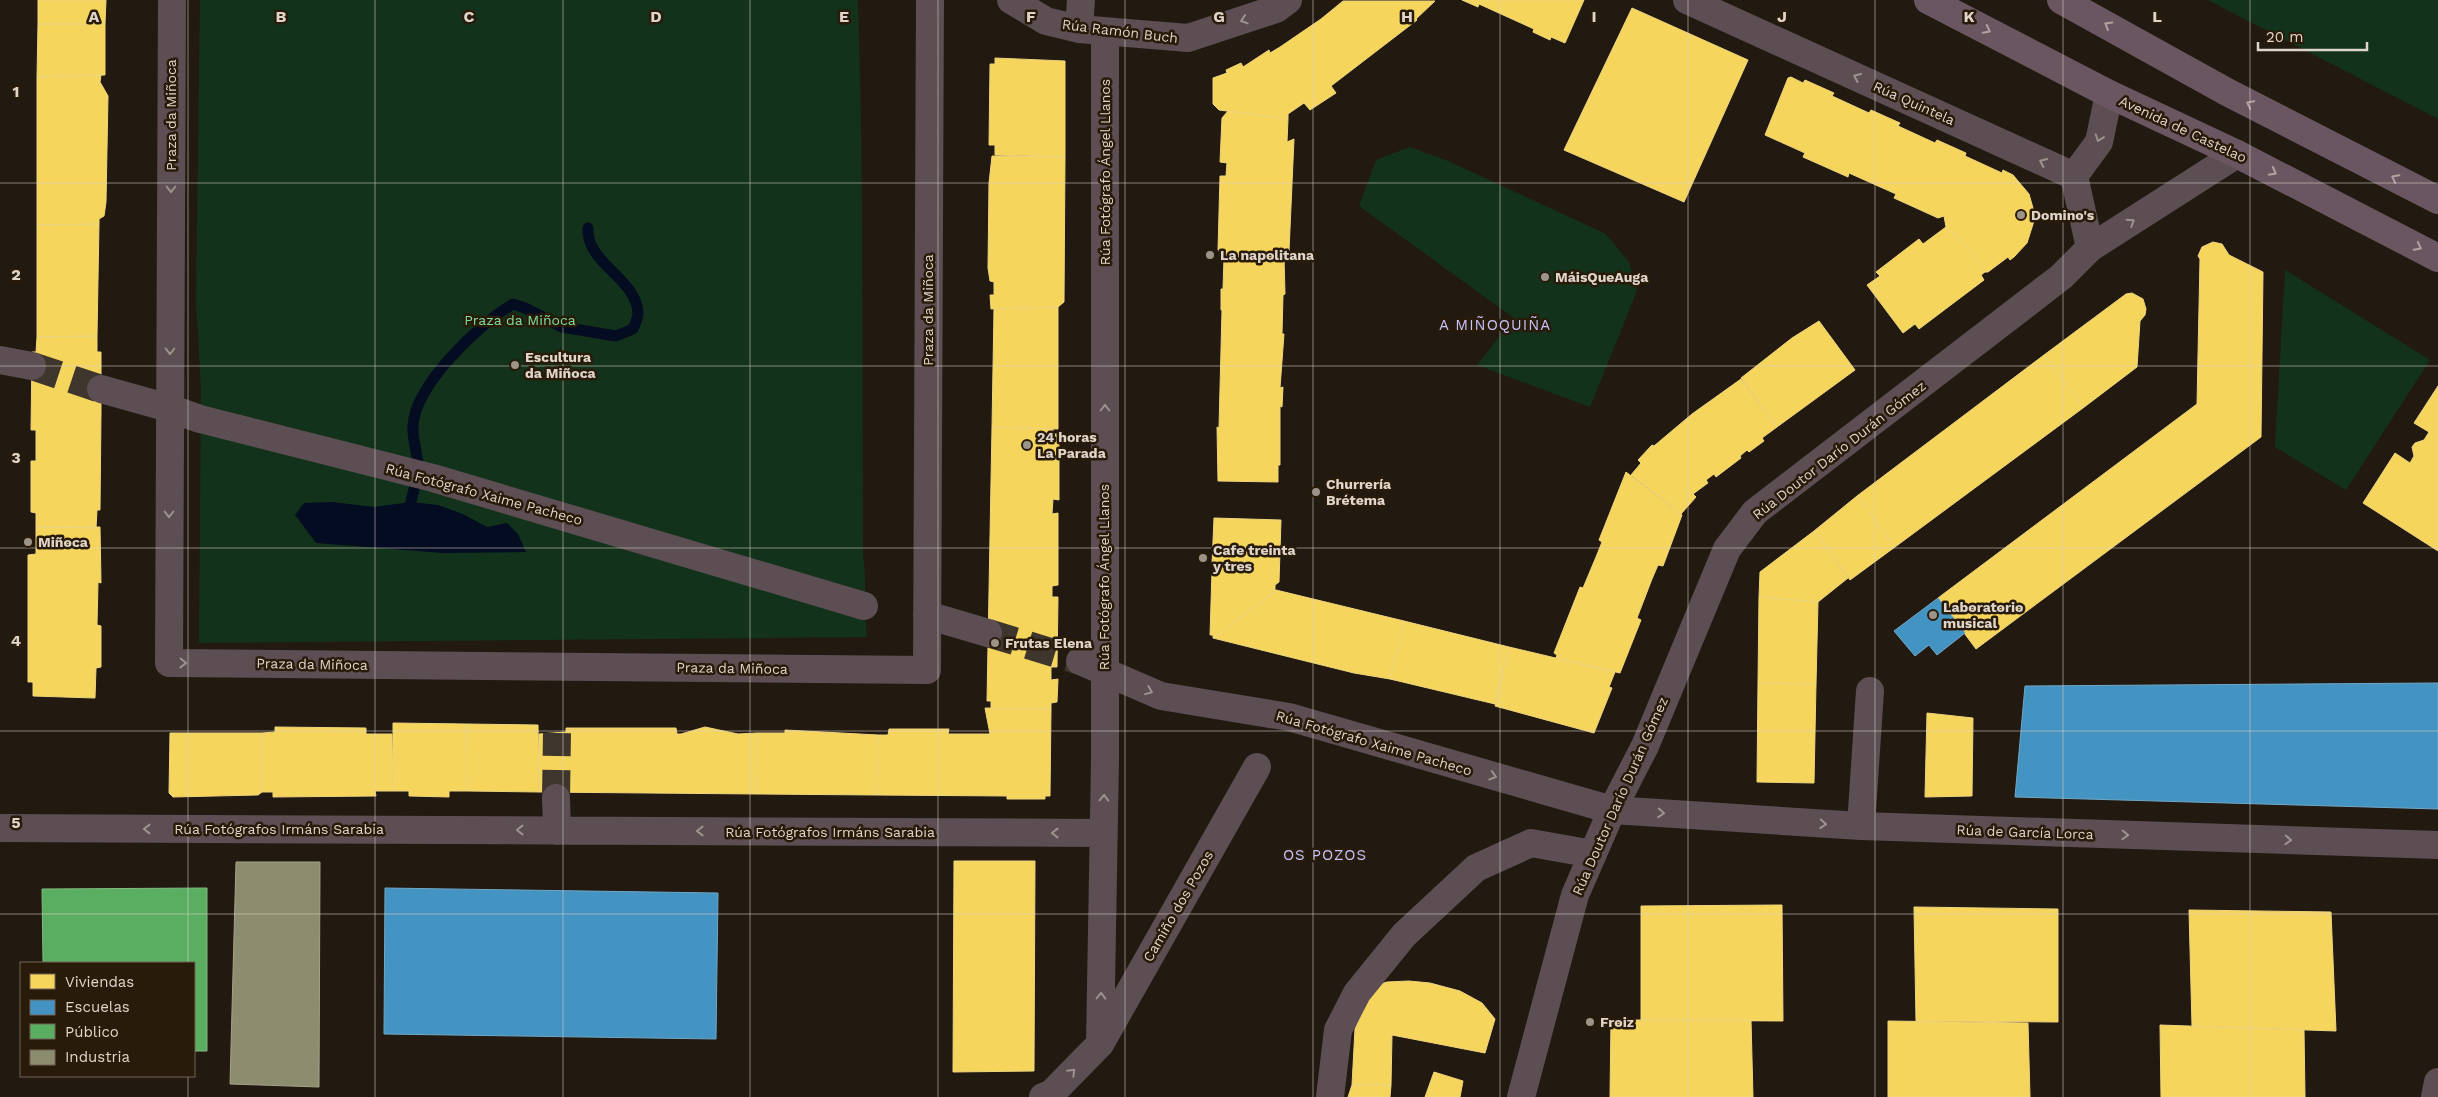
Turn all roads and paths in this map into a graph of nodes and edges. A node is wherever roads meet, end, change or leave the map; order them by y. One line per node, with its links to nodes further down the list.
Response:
1 (172, 0): 19 (street, Praza da Miñoca, one-way to 19)
2 (930, 0): 21 (street, Praza da Miñoca)
3 (1011, 0): 9 (street, Rúa Ramón Buch)
4 (1081, 0): 9 (street, Rúa Fotógrafo Ángel Llanos)
5 (1288, 0): 9 (street, Rúa Ramón Buch, one-way to 9)
6 (1687, 0): 12 (street, Rúa Quintela, one-way to 6)
7 (1928, 0): 10 (main road, Avenida de Castelao, one-way to 10)
8 (2061, 0): 13 (main road, one-way to 8)
9 (1092, 30): 24 (street, Rúa Fotógrafo Ángel Llanos, one-way to 9)
10 (2109, 94): 11 (main road, Avenida de Castelao); 12 (street, one-way to 12)
11 (2237, 154): 14 (street, Rúa Doutor Darío Durán Gómez, one-way to 11); 15 (main road, Avenida de Castelao, one-way to 15)
12 (2074, 176): 14 (street)
13 (2438, 200)
14 (2090, 248): 28 (street, Rúa Doutor Darío Durán Gómez)
15 (2438, 258)
16 (0, 360): 17 (street)
17 (32, 366)
18 (101, 390): 19 (street, Rúa Fotógrafo Xaime Pacheco)
19 (169, 408): 20 (street, Rúa Fotógrafo Xaime Pacheco); 21 (street, Praza da Miñoca, one-way to 21)
20 (864, 606)
21 (927, 615): 22 (street)
22 (988, 633)
23 (1080, 661): 24 (street, Rúa Fotógrafo Xaime Pacheco)
24 (1104, 673): 28 (street, Rúa Fotógrafo Xaime Pacheco, one-way to 28); 32 (street, Rúa Fotógrafo Ángel Llanos, one-way to 24)
25 (1870, 691): 29 (street)
26 (1257, 767): 35 (street, Camiño dos Pozos)
27 (556, 798): 31 (street)
28 (1612, 810): 29 (street, Rúa de García Lorca, one-way to 29); 34 (street, Rúa Doutor Darío Durán Gómez)
29 (1861, 826): 33 (street, Rúa de García Lorca, one-way to 33)
30 (0, 828): 31 (street, Rúa Fotógrafos Irmáns Sarabia, one-way to 30)
31 (557, 830): 32 (street, Rúa Fotógrafos Irmáns Sarabia, one-way to 31)
32 (1103, 833): 35 (street, Rúa Fotógrafo Ángel Llanos, one-way to 32)
33 (2438, 845)
34 (1593, 854): 38 (street); 39 (street, Rúa Doutor Darío Durán Gómez)
35 (1100, 1044): 37 (street, one-way to 35)
36 (2438, 1082): 40 (street)
37 (1043, 1097)
38 (1330, 1097)
39 (1521, 1097)
40 (2435, 1097)

